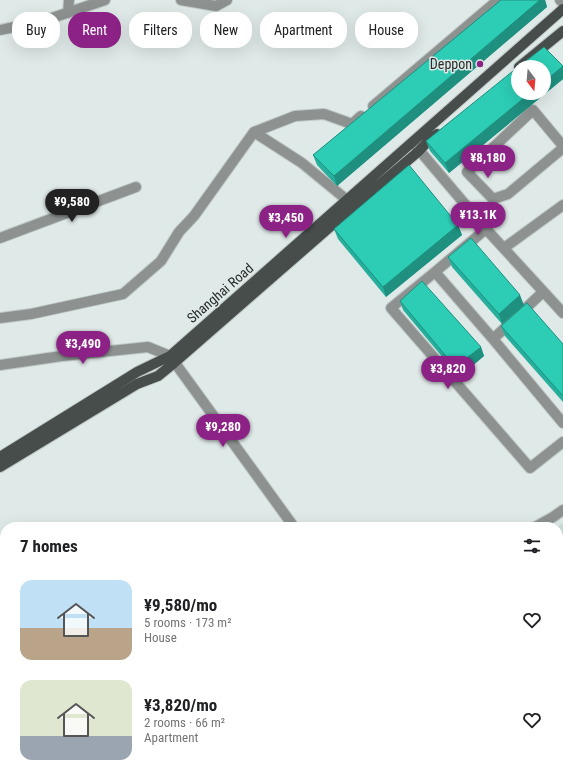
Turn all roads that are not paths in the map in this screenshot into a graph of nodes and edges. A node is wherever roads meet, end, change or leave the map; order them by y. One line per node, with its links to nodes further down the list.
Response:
1 (69, 0): 9 (street)
2 (105, 0): 10 (street)
3 (181, 0): 4 (street)
4 (227, 0)
5 (498, 0): 16 (street)
6 (560, 0): 7 (street)
7 (563, 2)
8 (563, 9): 17 (main road, Shanghai Road)
9 (68, 12)
10 (71, 12)
11 (68, 13): 12 (street)
12 (0, 30)
13 (563, 31): 14 (main road)
14 (527, 60)
15 (447, 125): 19 (main road, Shanghai Road)
16 (254, 132): 21 (street); 29 (street)
17 (412, 142): 19 (street); 21 (main road, Shanghai Road)
18 (563, 147): 18 (street)
19 (419, 151): 23 (street); 31 (main road, Shanghai Road)
20 (136, 187): 24 (street)
21 (347, 200): 31 (main road, Shanghai Road)
22 (563, 205): 25 (street)
23 (486, 229): 25 (street); 26 (street)
24 (0, 238)
25 (504, 248): 27 (street)
26 (434, 272): 30 (street); 34 (street)
27 (543, 292): 28 (street); 30 (street)
28 (563, 313)
29 (0, 318)
30 (493, 339): 33 (street)
31 (172, 359): 32 (street); 35 (main road, Shanghai Road); 36 (main road, Shanghai Road); 38 (street)
32 (0, 365)
33 (563, 424)
34 (563, 442)
35 (0, 457)
36 (0, 467)
37 (563, 510): 39 (street)
38 (290, 522)
39 (544, 522)

